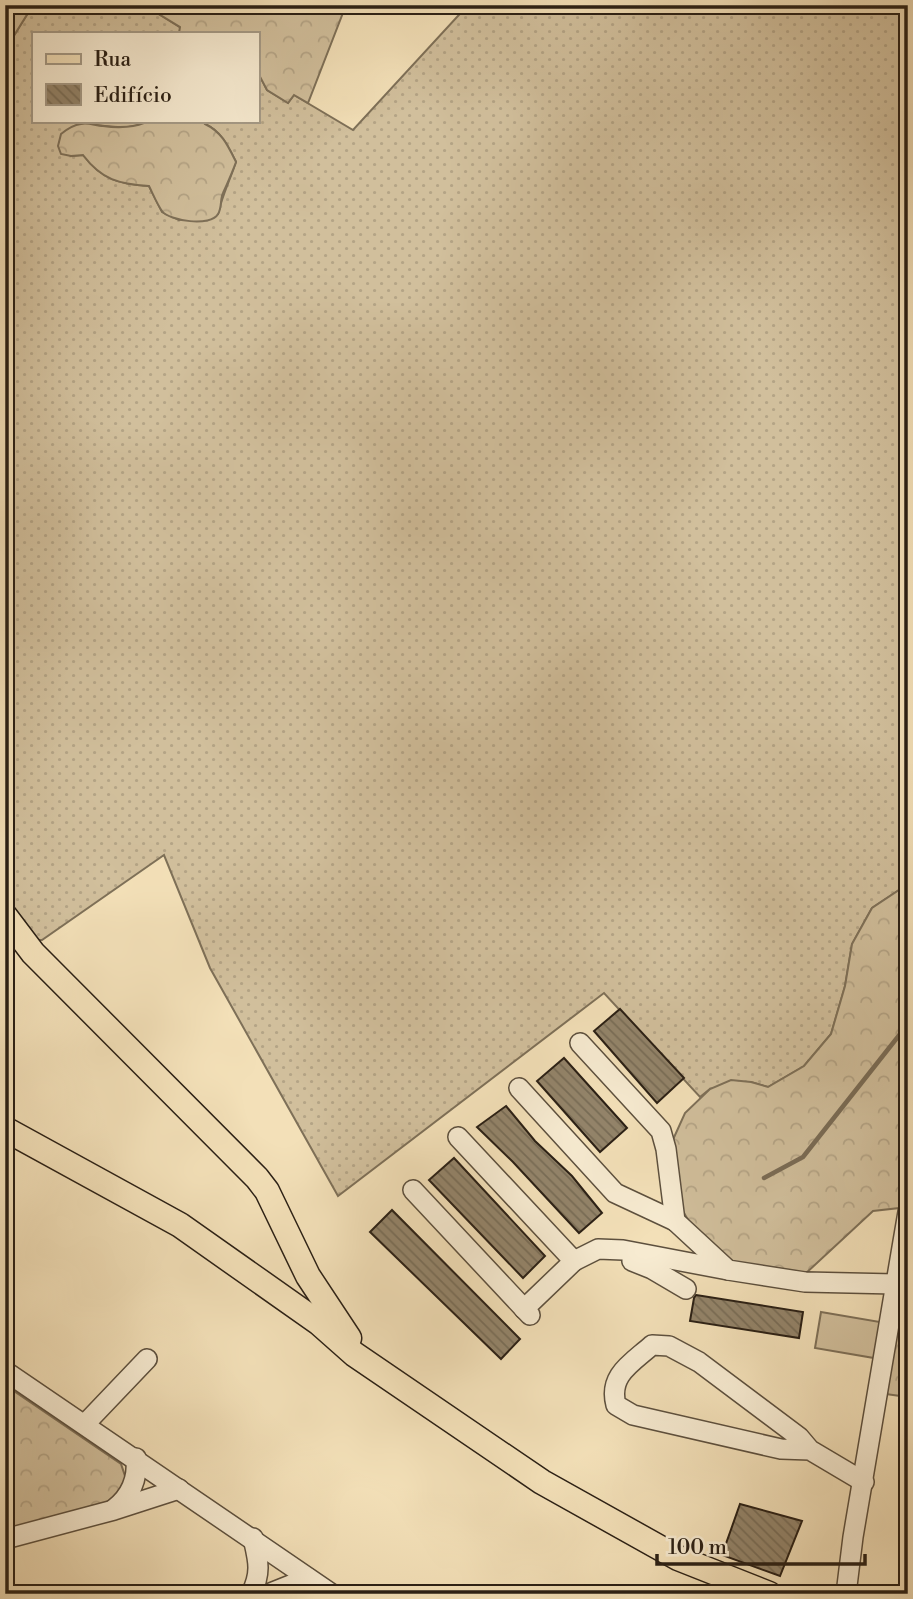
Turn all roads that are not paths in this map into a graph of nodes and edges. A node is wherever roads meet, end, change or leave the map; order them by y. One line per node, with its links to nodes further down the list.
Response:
1 (5, 916): 12 (main road)
2 (580, 1043): 8 (street)
3 (519, 1088): 8 (street)
4 (5, 1129): 15 (main road)
5 (458, 1137): 10 (street)
6 (413, 1190): 10 (street)
7 (908, 1212): 13 (street)
8 (676, 1221): 11 (street)
9 (598, 1249): 10 (street); 11 (street); 14 (street)
10 (574, 1261)
11 (729, 1270): 13 (street)
12 (308, 1276): 15 (main road); 16 (main road)
13 (895, 1284): 23 (street)
14 (687, 1289)
15 (319, 1323): 16 (main road); 19 (main road)
16 (349, 1339): 19 (main road)
17 (147, 1359): 20 (street)
18 (5, 1371): 20 (street)
19 (392, 1378): 29 (main road)
20 (85, 1424): 22 (street)
21 (810, 1450): 21 (street); 23 (street)
22 (136, 1458): 24 (street); 25 (street)
23 (864, 1482): 33 (street)
24 (179, 1489): 25 (street); 26 (street)
25 (114, 1510): 27 (street)
26 (253, 1538): 28 (street); 30 (street)
27 (5, 1539)
28 (309, 1578): 31 (street); 32 (street)
29 (760, 1592)
30 (251, 1594)
31 (268, 1594)
32 (332, 1594)
33 (846, 1594)

